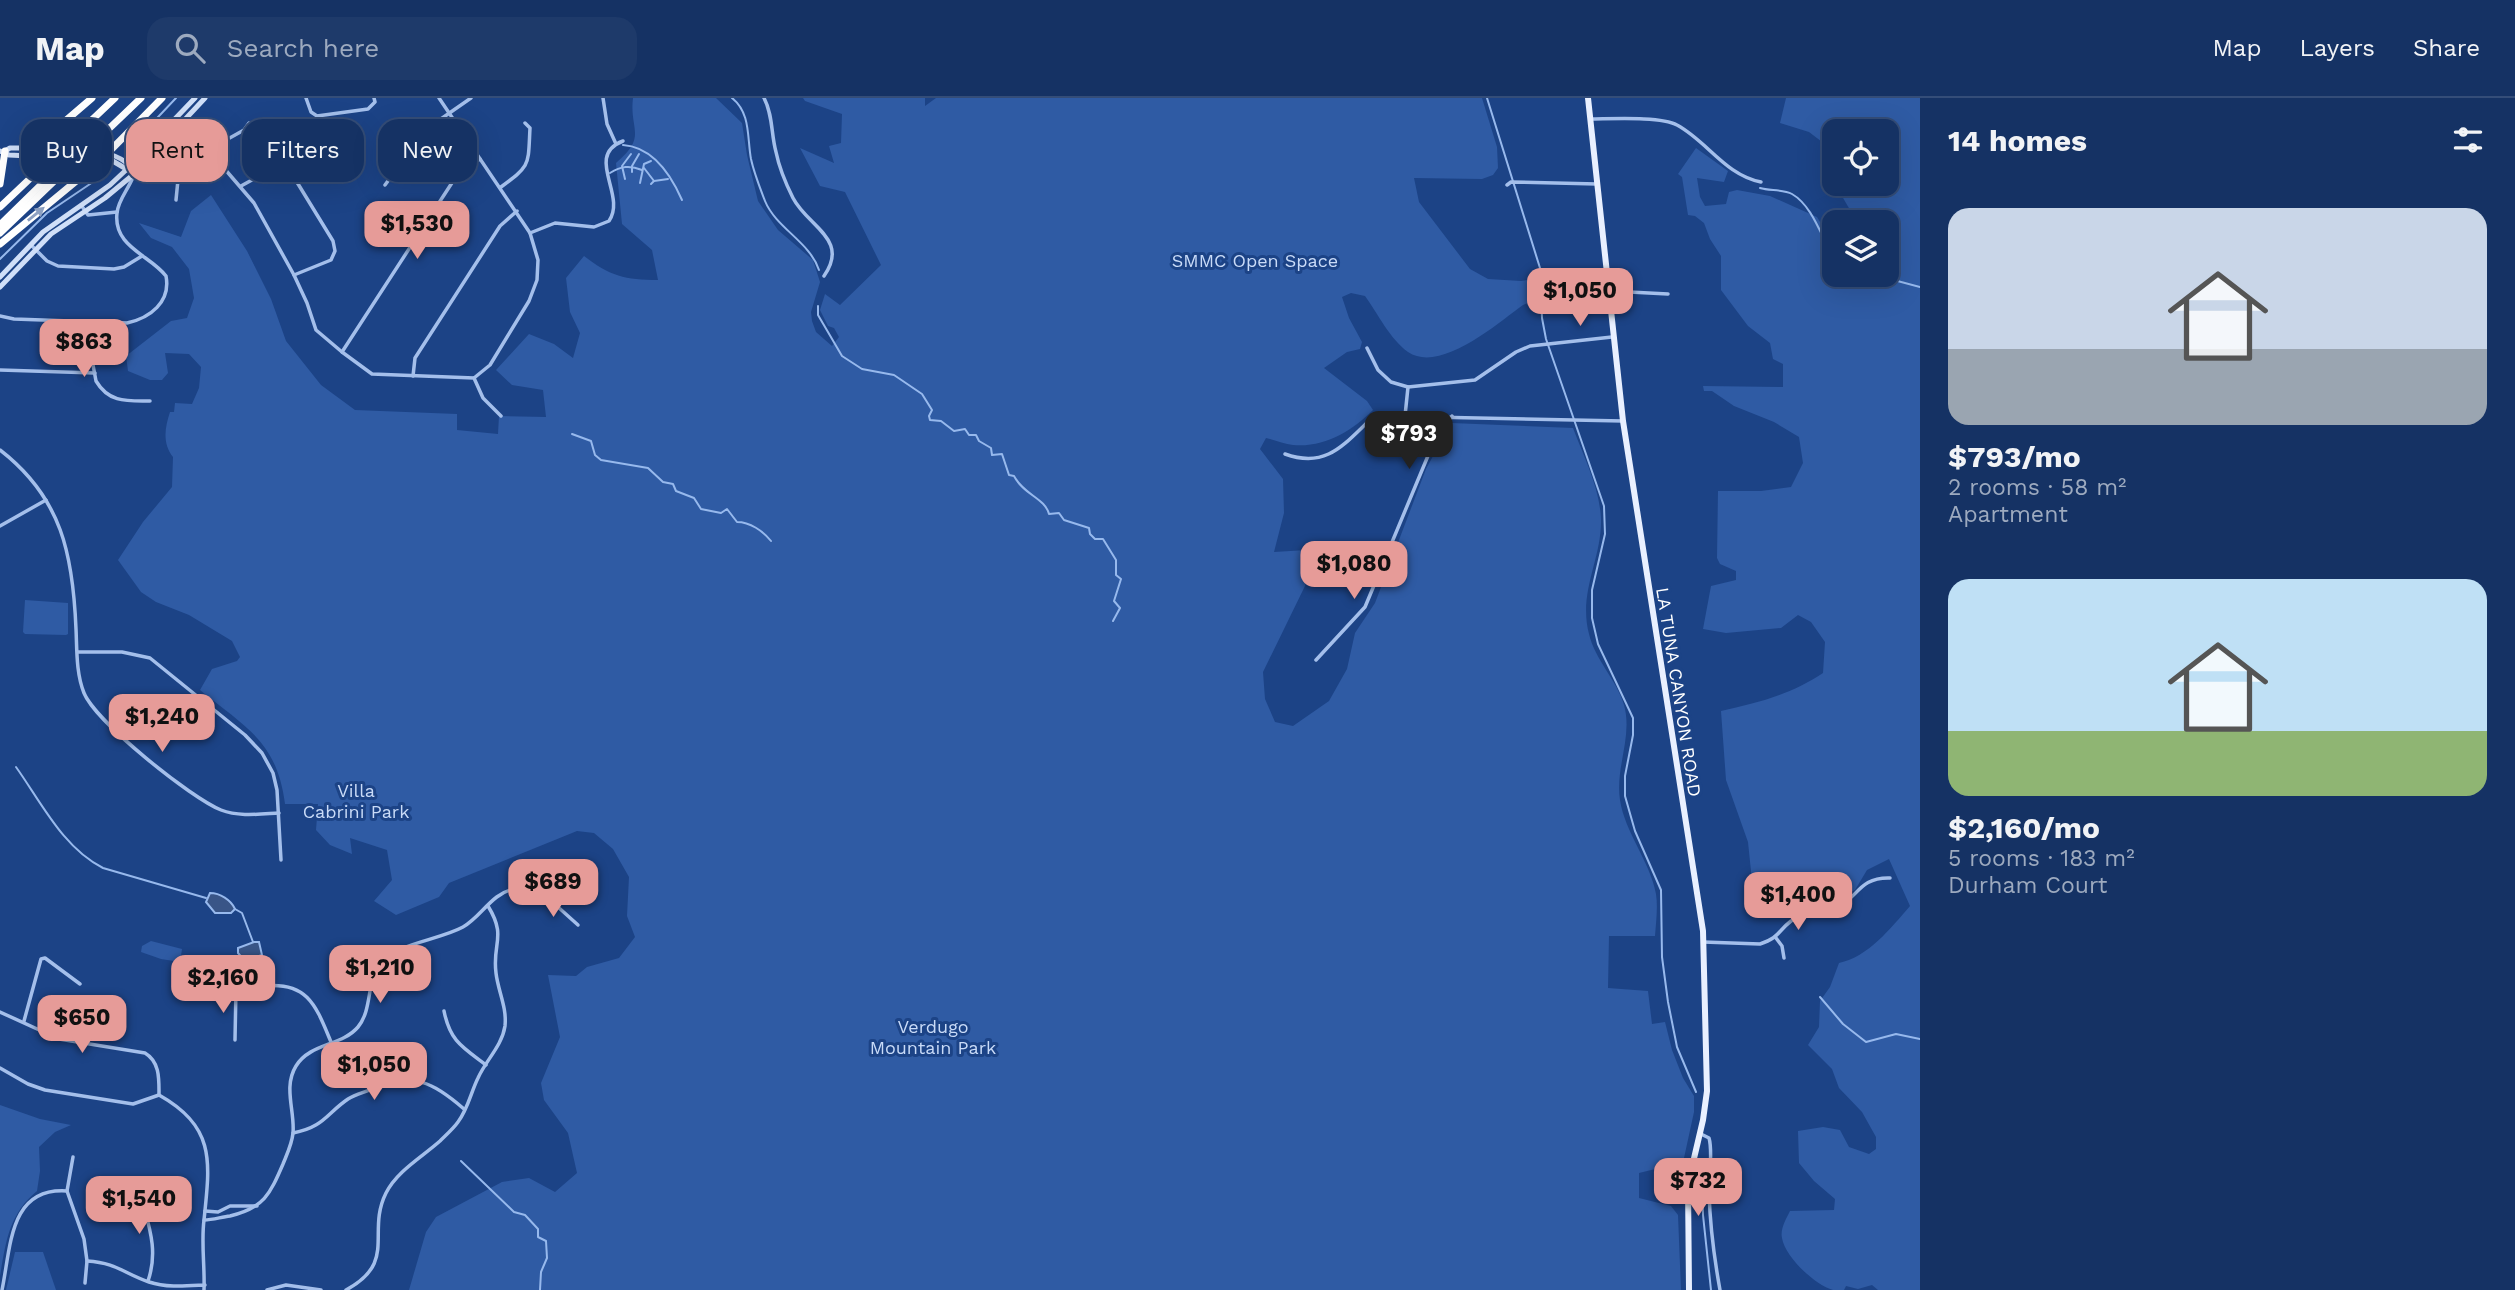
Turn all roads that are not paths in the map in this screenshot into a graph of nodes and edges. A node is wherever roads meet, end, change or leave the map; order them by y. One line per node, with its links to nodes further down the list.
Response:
1 (92, 98): 15 (highway)
2 (115, 98): 52 (highway)
3 (141, 98): 43 (highway)
4 (162, 98): 20 (highway)
5 (195, 98): 16 (main road)
6 (205, 98): 17 (main road)
7 (306, 98): 8 (street)
8 (374, 98)
9 (439, 98): 14 (street)
10 (471, 98): 14 (street)
11 (603, 98): 22 (street)
12 (764, 98): 63 (street)
13 (1588, 98): 18 (main road, LA TUNA CANYON ROAD)
14 (449, 112): 29 (street); 48 (street)
15 (69, 119)
16 (178, 119)
17 (182, 119)
18 (1590, 119): 42 (street); 46 (main road, LA TUNA CANYON ROAD)
19 (525, 123): 50 (street)
20 (124, 136): 25 (highway); 28 (main road)
21 (623, 141): 22 (street)
22 (616, 144): 58 (street)
23 (21, 148): 24 (main road)
24 (2, 151): 26 (main road); 45 (highway)
25 (112, 153)
26 (21, 156)
27 (112, 156): 28 (main road)
28 (123, 158): 31 (main road)
29 (481, 159): 50 (street); 72 (street)
30 (112, 161): 34 (main road)
31 (126, 162)
32 (126, 170): 47 (main road)
33 (228, 172): 49 (street)
34 (112, 181)
35 (126, 181): 53 (main road)
36 (75, 182): 59 (highway, one-way to 36)
37 (112, 182): 47 (main road)
38 (130, 182): 55 (street)
39 (177, 182): 51 (street)
40 (248, 182): 49 (street)
41 (297, 182): 62 (street)
42 (1761, 182)
43 (48, 183): 56 (highway); 57 (highway)
44 (1511, 183): 46 (street)
45 (0, 184)
46 (1597, 184): 66 (main road, LA TUNA CANYON ROAD)
47 (110, 185): 53 (main road)
48 (385, 185)
49 (241, 186): 62 (street)
50 (500, 187): 54 (street)
51 (176, 200)
52 (0, 207)
53 (83, 208): 55 (street); 60 (main road)
54 (517, 211): 58 (street); 75 (street)
55 (117, 212): 61 (street)
56 (0, 225)
57 (0, 233)
58 (530, 233): 76 (street)
59 (0, 244)
60 (33, 248): 61 (street); 64 (main road); 65 (main road)
61 (142, 256): 69 (street)
62 (295, 275): 72 (street)
63 (824, 276)
64 (0, 277)
65 (0, 287)
66 (1608, 291): 67 (street); 70 (main road, LA TUNA CANYON ROAD)
67 (1668, 294)
68 (0, 316): 69 (street)
69 (85, 322): 74 (street)
70 (1612, 337): 77 (street); 82 (main road, LA TUNA CANYON ROAD)
71 (1367, 348): 77 (street)
72 (342, 352): 75 (street)
73 (0, 370): 74 (street)
74 (95, 373): 78 (street)
75 (412, 376): 76 (street)
76 (474, 378): 79 (street)
77 (1408, 387): 80 (street)
78 (150, 401)
79 (502, 416)
80 (1405, 416): 81 (street); 84 (street)
81 (1452, 416): 82 (street); 88 (street)
82 (1623, 421): 97 (main road, LA TUNA CANYON ROAD)
83 (0, 450): 85 (street)
84 (1285, 454)
85 (46, 500): 86 (street); 87 (street)
86 (0, 526)
87 (77, 652): 89 (street); 89 (street)
88 (1315, 660)
89 (279, 813): 90 (street)
90 (281, 860)
91 (1890, 878): 96 (street)
92 (585, 880): 93 (street)
93 (553, 895): 94 (street); 95 (street)
94 (488, 905): 100 (street); 107 (street)
95 (578, 925)
96 (1776, 938): 97 (street); 99 (street)
97 (1703, 942): 112 (main road, LA TUNA CANYON ROAD)
98 (359, 954): 100 (street)
99 (1784, 958)
100 (378, 966): 106 (street)
101 (80, 984): 104 (street)
102 (444, 1011): 107 (street)
103 (0, 1012): 104 (street)
104 (24, 1021): 109 (street)
105 (235, 1040): 106 (street)
106 (331, 1042): 111 (street)
107 (486, 1065): 110 (street)
108 (0, 1068): 109 (street)
109 (159, 1094): 117 (street)
110 (465, 1110): 111 (street); 126 (street)
111 (293, 1133): 116 (street)
112 (1699, 1133): 127 (main road, LA TUNA CANYON ROAD); 128 (street)
113 (73, 1157): 114 (street)
114 (68, 1191): 119 (street); 123 (street)
115 (140, 1192): 120 (street)
116 (258, 1206): 117 (street); 118 (street)
117 (205, 1211): 118 (street)
118 (204, 1220): 122 (street)
119 (87, 1261): 120 (street); 121 (street)
120 (148, 1282): 122 (street)
121 (85, 1283)
122 (204, 1288)
123 (2, 1290)
124 (267, 1290): 125 (street)
125 (321, 1290)
126 (346, 1290)
127 (1689, 1290)
128 (1720, 1290)

